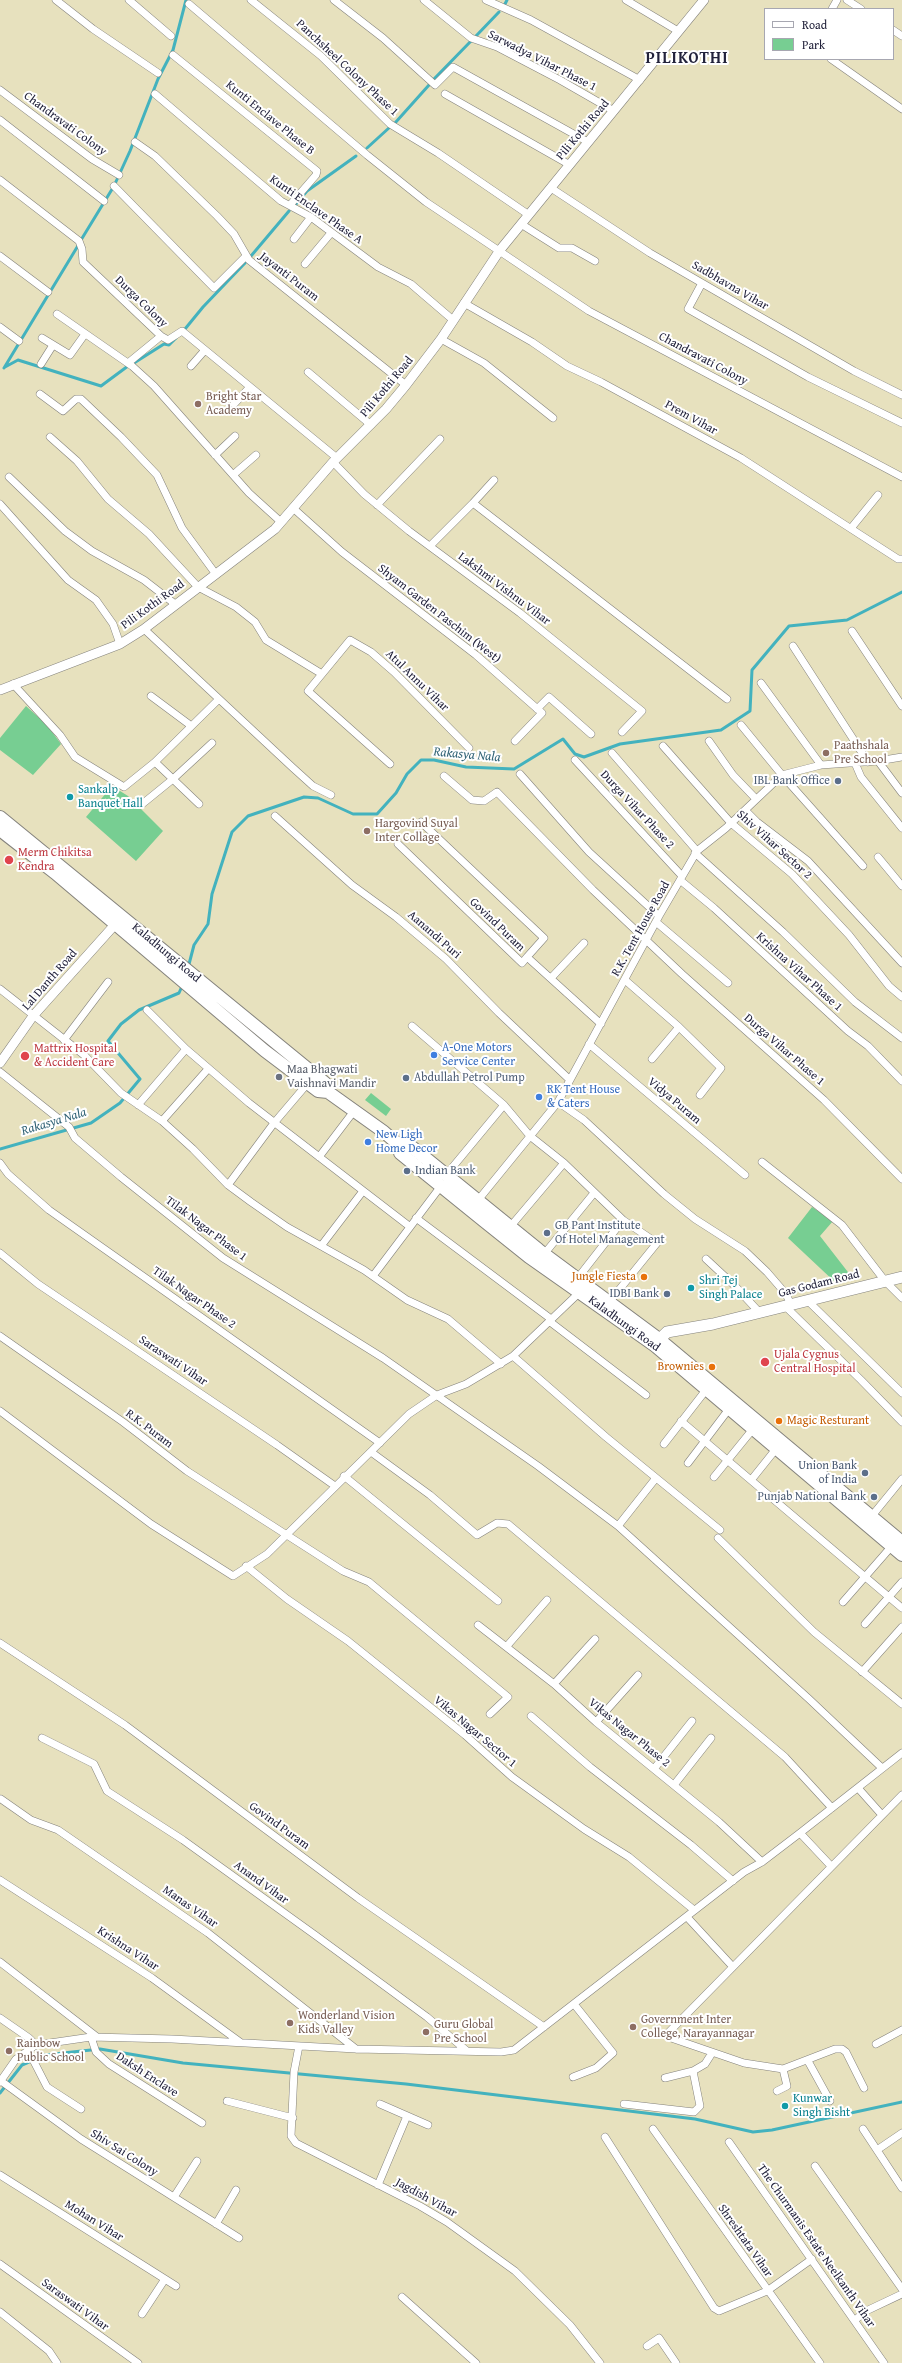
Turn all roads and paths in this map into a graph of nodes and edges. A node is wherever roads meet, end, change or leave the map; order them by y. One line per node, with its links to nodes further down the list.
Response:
1 (56, 0): 16 (street)
2 (129, 0): 13 (street)
3 (251, 0): 33 (street, Panchsheel Colony Phase 1)
4 (334, 0): 25 (street)
5 (424, 0): 22 (street, Sarwadya Vihar Phase 1)
6 (486, 0): 17 (street)
7 (626, 0): 12 (street)
8 (704, 0): 12 (street, Pili Kothi Road)
9 (847, 0): 11 (street)
10 (189, 4): 38 (street, Chandravati Colony)
11 (859, 8)
12 (678, 31): 17 (street, Pili Kothi Road)
13 (171, 36)
14 (174, 55): 32 (street, Kunti Enclave Phase B)
15 (832, 60): 21 (street)
16 (158, 74)
17 (640, 80): 22 (street, Pili Kothi Road)
18 (0, 90): 27 (street, Chandravati Colony)
19 (154, 94): 32 (street, Kunti Enclave Phase A)
20 (445, 94): 26 (street)
21 (902, 109)
22 (614, 111): 25 (street, Pili Kothi Road)
23 (0, 120): 31 (street)
24 (135, 142): 40 (street, Jayanti Puram)
25 (588, 142): 26 (street, Pili Kothi Road)
26 (570, 165): 30 (street, Pili Kothi Road)
27 (119, 175)
28 (0, 180): 50 (street, Durga Colony)
29 (114, 186): 40 (street)
30 (551, 188): 33 (street, Pili Kothi Road); 43 (street, Sadbhavna Vihar)
31 (104, 201)
32 (290, 205): 34 (street, Kunti Enclave Phase A)
33 (529, 215): 35 (street, Pili Kothi Road)
34 (311, 217): 36 (street, Kunti Enclave Phase A); 37 (street)
35 (521, 224): 38 (street, Pili Kothi Road); 41 (street)
36 (331, 233): 42 (street); 47 (street, Kunti Enclave Phase A)
37 (294, 239)
38 (500, 250): 45 (street, Pili Kothi Road); 76 (street, Chandravati Colony)
39 (0, 256): 44 (street)
40 (246, 256): 60 (street, Jayanti Puram)
41 (595, 261)
42 (305, 264)
43 (702, 283): 63 (street, Sadbhavna Vihar); 66 (street)
44 (48, 292)
45 (464, 303): 47 (street, Pili Kothi Road); 84 (street, Prem Vihar)
46 (57, 314): 49 (street)
47 (453, 320): 52 (street, Pili Kothi Road)
48 (0, 327): 53 (street)
49 (85, 334): 54 (street); 56 (street)
50 (161, 336): 55 (street, Durga Colony); 56 (street)
51 (42, 338): 54 (street)
52 (441, 340): 60 (street, Pili Kothi Road); 65 (street)
53 (19, 341)
54 (54, 345): 57 (street)
55 (205, 350): 58 (street); 61 (street, Durga Colony)
56 (128, 363): 71 (street)
57 (41, 364)
58 (191, 366)
59 (308, 372): 67 (street)
60 (406, 385): 67 (street, Pili Kothi Road)
61 (250, 387): 64 (street); 73 (street, Durga Colony)
62 (40, 394): 87 (street)
63 (902, 395)
64 (234, 404)
65 (553, 418)
66 (902, 423)
67 (371, 425): 73 (street, Pili Kothi Road)
68 (234, 436): 71 (street)
69 (50, 437): 88 (street)
70 (440, 439): 81 (street)
71 (215, 455): 74 (street)
72 (256, 455): 74 (street)
73 (335, 460): 81 (street, Lakshmi Vishnu Vihar); 82 (street, Pili Kothi Road)
74 (233, 475): 83 (street)
75 (9, 477): 89 (street)
76 (902, 477)
77 (494, 480): 79 (street)
78 (878, 495): 84 (street)
79 (473, 502): 85 (street); 100 (street)
80 (0, 504): 92 (street)
81 (377, 505): 85 (street, Lakshmi Vishnu Vihar)
82 (293, 508): 83 (street, Pili Kothi Road); 102 (street, Shyam Garden Paschim (West))
83 (281, 522): 87 (street, Pili Kothi Road)
84 (852, 527): 86 (street, Prem Vihar)
85 (430, 546): 105 (street, Lakshmi Vishnu Vihar)
86 (902, 558)
87 (215, 573): 88 (street, Pili Kothi Road)
88 (198, 587): 89 (street, Pili Kothi Road); 94 (street)
89 (176, 604): 90 (street, Pili Kothi Road)
90 (144, 629): 92 (street, Pili Kothi Road); 99 (street)
91 (852, 631): 101 (street)
92 (120, 644): 96 (street, Pili Kothi Road)
93 (793, 646): 117 (street)
94 (322, 674): 111 (street, Atul Annu Vihar); 119 (street)
95 (761, 683): 120 (street)
96 (14, 684): 97 (street, Pili Kothi Road); 116 (street)
97 (0, 690)
98 (150, 696): 103 (street)
99 (219, 699): 103 (street); 126 (street)
100 (727, 699)
101 (902, 706)
102 (537, 709): 106 (street); 107 (street)
103 (190, 725): 116 (street)
104 (741, 725): 122 (street)
105 (622, 732)
106 (591, 734)
107 (514, 741)
108 (709, 741): 127 (street)
109 (212, 743): 124 (street)
110 (662, 746): 134 (street, Shiv Vihar Sector 2)
111 (469, 748)
112 (612, 753): 138 (street)
113 (902, 756): 115 (street, R.K. Tent House Road)
114 (575, 760): 141 (street, Durga Vihar Phase 2)
115 (878, 761): 117 (street, R.K. Tent House Road); 125 (street)
116 (155, 762): 124 (street)
117 (868, 762): 118 (street, R.K. Tent House Road)
118 (855, 763): 120 (street, R.K. Tent House Road); 135 (street)
119 (390, 764)
120 (821, 765): 122 (street, R.K. Tent House Road)
121 (520, 774): 143 (street)
122 (782, 775): 127 (street, R.K. Tent House Road); 140 (street)
123 (444, 776): 145 (street, Durga Vihar Phase 1)
124 (173, 780): 128 (street); 129 (street)
125 (902, 793)
126 (331, 795)
127 (756, 799): 130 (street, R.K. Tent House Road)
128 (199, 804)
129 (141, 805)
130 (744, 810): 134 (street, R.K. Tent House Road); 148 (street)
131 (275, 816): 169 (street, Aanandi Puri)
132 (0, 817): 144 (main road, Kaladhungi Road)
133 (421, 822): 147 (street)
134 (732, 823): 138 (street, R.K. Tent House Road); 154 (street, Shiv Vihar Sector 2)
135 (902, 828)
136 (0, 830): 144 (main road, Kaladhungi Road)
137 (398, 844): 147 (street, Govind Puram)
138 (696, 852): 141 (street, R.K. Tent House Road); 160 (street)
139 (878, 857): 142 (street)
140 (863, 866)
141 (681, 878): 143 (street, R.K. Tent House Road); 170 (street, Krishna Vihar Phase 1)
142 (902, 886)
143 (658, 919): 145 (street, R.K. Tent House Road); 152 (street)
144 (119, 920): 156 (street, Lal Danth Road); 163 (main road, Kaladhungi Road)
145 (647, 941): 150 (street, R.K. Tent House Road); 186 (street, Durga Vihar Phase 1)
146 (584, 943): 149 (street)
147 (528, 957): 149 (street, Govind Puram)
148 (902, 963)
149 (551, 978): 157 (street, Govind Puram)
150 (625, 980): 157 (street, R.K. Tent House Road); 159 (street)
151 (108, 982): 161 (street)
152 (728, 983)
153 (0, 989): 156 (street)
154 (902, 997)
155 (147, 1010): 164 (street)
156 (34, 1016): 161 (street); 166 (street, Lal Danth Road)
157 (600, 1024): 162 (street, R.K. Tent House Road)
158 (412, 1026): 176 (street)
159 (679, 1027): 165 (street); 173 (street)
160 (902, 1038)
161 (64, 1040): 175 (street)
162 (589, 1044): 169 (street, R.K. Tent House Road); 185 (street, Vidya Puram)
163 (269, 1046): 171 (main road, Kaladhungi Road); 172 (main road, Kaladhungi Road)
164 (186, 1049): 167 (street); 175 (street)
165 (652, 1060)
166 (0, 1063)
167 (208, 1069): 178 (street); 179 (street)
168 (0, 1072): 217 (street, Tilak Nagar Phase 1)
169 (570, 1080): 174 (street, R.K. Tent House Road)
170 (902, 1081)
171 (308, 1083): 172 (main road, Kaladhungi Road); 179 (street)
172 (328, 1092): 177 (main road, Kaladhungi Road)
173 (700, 1095)
174 (558, 1102): 180 (street, R.K. Tent House Road); 208 (street)
175 (138, 1105): 178 (street)
176 (504, 1105): 180 (street); 187 (street)
177 (354, 1111): 181 (street); 187 (main road, Kaladhungi Road)
178 (162, 1121): 188 (street)
179 (274, 1123): 181 (street); 188 (street)
180 (530, 1136): 184 (street); 191 (street, R.K. Tent House Road)
181 (319, 1158): 189 (street)
182 (762, 1162): 203 (street)
183 (0, 1163): 225 (street, Tilak Nagar Phase 2)
184 (564, 1163): 190 (street); 196 (street)
185 (745, 1175)
186 (902, 1179)
187 (443, 1180): 191 (main road, Kaladhungi Road); 192 (main road, Kaladhungi Road); 193 (street)
188 (228, 1185): 197 (street)
189 (363, 1191): 195 (street); 197 (street)
190 (594, 1193): 194 (street); 199 (street)
191 (478, 1200): 192 (street, R.K. Tent House Road); 196 (main road, Kaladhungi Road)
192 (470, 1210): 204 (main road, Kaladhungi Road)
193 (416, 1218): 195 (street); 210 (street)
194 (623, 1220): 204 (street); 206 (street)
195 (409, 1226): 201 (street)
196 (510, 1227): 199 (main road, Kaladhungi Road)
197 (321, 1246): 201 (street)
198 (0, 1253): 237 (street, Saraswati Vihar)
199 (544, 1253): 204 (main road, Kaladhungi Road)
200 (706, 1259): 209 (street)
201 (372, 1276): 214 (street)
202 (902, 1277): 203 (main road, Gas Godam Road)
203 (885, 1281): 205 (street); 207 (main road, Gas Godam Road)
204 (581, 1285): 206 (main road, Kaladhungi Road); 210 (street); 212 (main road, Kaladhungi Road)
205 (902, 1298)
206 (610, 1301): 212 (main road, Kaladhungi Road)
207 (808, 1301): 208 (main road, Gas Godam Road); 216 (street)
208 (788, 1306): 209 (main road, Gas Godam Road); 222 (street)
209 (759, 1312): 212 (main road, Gas Godam Road)
210 (550, 1320): 213 (street); 218 (street)
211 (0, 1336): 240 (street, R.K. Puram)
212 (656, 1342): 215 (main road, Kaladhungi Road)
213 (513, 1356): 214 (street); 234 (street)
214 (501, 1364): 217 (street)
215 (710, 1386): 219 (main road, Kaladhungi Road); 221 (street); 229 (main road, Kaladhungi Road)
216 (902, 1393)
217 (437, 1395): 225 (street); 239 (street, Tilak Nagar Phase 1)
218 (646, 1395)
219 (729, 1409): 223 (main road, Kaladhungi Road); 224 (street)
220 (0, 1411): 243 (street)
221 (681, 1421): 224 (street); 226 (street)
222 (902, 1422)
223 (753, 1429): 227 (main road, Kaladhungi Road); 230 (street)
224 (705, 1440): 230 (street); 231 (street)
225 (380, 1443): 228 (street)
226 (664, 1444)
227 (776, 1449): 229 (main road, Kaladhungi Road); 235 (street)
228 (371, 1452): 232 (street); 274 (street)
229 (790, 1455): 238 (main road, Kaladhungi Road); 241 (main road, Kaladhungi Road)
230 (729, 1459): 233 (street); 235 (street)
231 (688, 1463)
232 (344, 1476): 237 (street); 248 (street)
233 (714, 1477)
234 (656, 1478): 239 (street); 257 (street)
235 (752, 1479): 244 (street)
236 (902, 1479): 238 (street)
237 (335, 1486): 240 (street)
238 (871, 1517): 241 (main road, Kaladhungi Road)
239 (618, 1526): 268 (street, Tilak Nagar Phase 1)
240 (288, 1535): 243 (street); 261 (street, R.K. Puram)
241 (897, 1544): 242 (main road, Kaladhungi Road); 244 (street)
242 (902, 1555)
243 (246, 1566): 281 (street, Vikas Nagar Sector 1)
244 (865, 1577): 246 (street); 249 (street)
245 (902, 1582): 246 (street)
246 (889, 1597): 250 (street); 251 (street)
247 (547, 1600): 256 (street)
248 (498, 1601)
249 (843, 1602)
250 (902, 1608)
251 (865, 1624)
252 (478, 1626): 256 (street, Vikas Nagar Phase 2)
253 (902, 1627): 257 (street)
254 (594, 1639): 259 (street)
255 (0, 1643): 287 (street, Govind Puram)
256 (507, 1646): 259 (street, Vikas Nagar Phase 2)
257 (862, 1672): 260 (street)
258 (638, 1675): 264 (street)
259 (554, 1684): 264 (street, Vikas Nagar Phase 2)
260 (902, 1704)
261 (490, 1714)
262 (531, 1716): 280 (street)
263 (692, 1721): 269 (street)
264 (596, 1722): 269 (street, Vikas Nagar Phase 2)
265 (42, 1738): 296 (street, Anand Vihar)
266 (711, 1738): 270 (street)
267 (902, 1753): 268 (street)
268 (882, 1768): 271 (street)
269 (654, 1769): 270 (street, Vikas Nagar Phase 2)
270 (674, 1785): 277 (street, Vikas Nagar Phase 2)
271 (858, 1788): 274 (street); 275 (street)
272 (902, 1795): 275 (street)
273 (1, 1799): 294 (street, Manas Vihar)
274 (832, 1808): 276 (street)
275 (882, 1815): 278 (street)
276 (800, 1833): 277 (street); 278 (street)
277 (762, 1862): 280 (street)
278 (831, 1866): 284 (street)
279 (0, 1880): 290 (street, Krishna Vihar)
280 (733, 1881): 281 (street)
281 (694, 1910): 282 (street)
282 (688, 1917): 284 (street); 285 (street)
283 (0, 1962): 289 (street)
284 (733, 1967): 297 (street)
285 (574, 2004): 287 (street); 301 (street)
286 (0, 2018): 292 (street)
287 (544, 2028): 296 (street)
288 (902, 2030): 291 (street)
289 (94, 2037): 290 (street); 292 (street); 313 (street, Daksh Enclave)
290 (241, 2042): 293 (street)
291 (876, 2044)
292 (36, 2045): 295 (street)
293 (299, 2046): 294 (street); 312 (street, Jagdish Vihar)
294 (356, 2049): 296 (street)
295 (28, 2050): 303 (street); 310 (street)
296 (467, 2051)
297 (712, 2053): 299 (street); 300 (street)
298 (808, 2061): 299 (street); 304 (street); 307 (street)
299 (783, 2070): 305 (street)
300 (693, 2071): 302 (street); 309 (street)
301 (573, 2077)
302 (665, 2078)
303 (3, 2081): 327 (street, Shiv Sai Colony)
304 (864, 2088)
305 (777, 2091)
306 (227, 2101): 312 (street)
307 (830, 2101)
308 (380, 2104): 311 (street)
309 (624, 2104)
310 (80, 2109)
311 (407, 2116): 314 (street); 324 (street)
312 (293, 2118): 324 (street, Jagdish Vihar)
313 (202, 2123)
314 (428, 2125)
315 (653, 2129): 335 (street, Shreshtata Vihar)
316 (863, 2129): 320 (street)
317 (902, 2133): 320 (street)
318 (605, 2137): 335 (street)
319 (729, 2142): 330 (street, The Churmanis Estate Neelkanth Vihar)
320 (877, 2150): 325 (street)
321 (197, 2161): 327 (street)
322 (815, 2166): 334 (street)
323 (0, 2175): 332 (street, Mohan Vihar)
324 (378, 2185): 345 (street, Jagdish Vihar)
325 (902, 2188)
326 (236, 2190): 328 (street)
327 (174, 2197): 328 (street, Shiv Sai Colony)
328 (216, 2224): 329 (street, Shiv Sai Colony)
329 (240, 2238)
330 (812, 2259): 335 (street); 340 (street, The Churmanis Estate Neelkanth Vihar)
331 (0, 2264): 343 (street, Saraswati Vihar)
332 (164, 2279): 333 (street, Mohan Vihar); 339 (street)
333 (176, 2286)
334 (902, 2289)
335 (767, 2291): 347 (street, Shreshtata Vihar)
336 (902, 2294): 340 (street)
337 (402, 2297): 344 (street)
338 (0, 2312): 342 (street)
339 (142, 2314)
340 (855, 2320): 348 (street, The Churmanis Estate Neelkanth Vihar)
341 (647, 2346): 346 (street)
342 (57, 2363)
343 (138, 2363)
344 (476, 2363)
345 (600, 2363)
346 (675, 2363)
347 (820, 2363)
348 (884, 2363)

